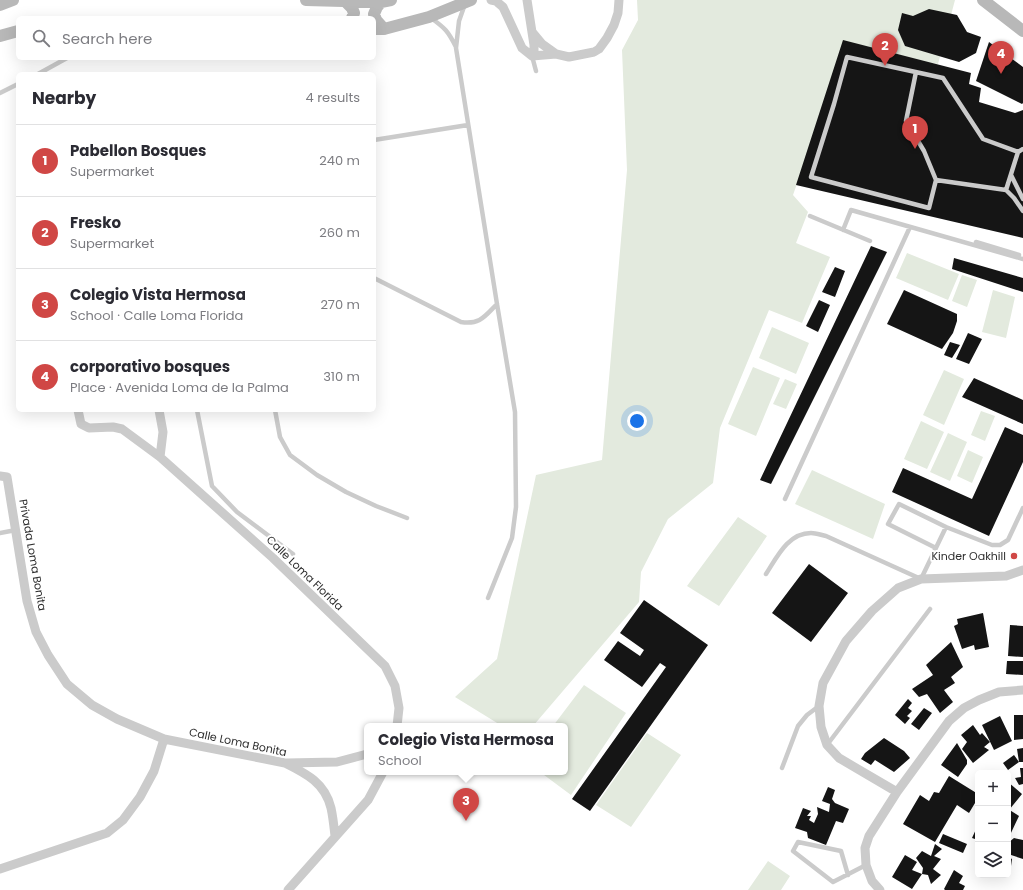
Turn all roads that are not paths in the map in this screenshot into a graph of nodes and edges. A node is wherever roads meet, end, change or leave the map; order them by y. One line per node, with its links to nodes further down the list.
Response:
1 (13, 0): 11 (main road)
2 (306, 0): 3 (main road)
3 (330, 0): 7 (main road)
4 (491, 0): 22 (street)
5 (528, 0): 18 (street)
6 (619, 0): 21 (street)
7 (345, 1): 8 (main road); 12 (main road)
8 (386, 1): 13 (main road)
9 (468, 1): 14 (main road); 20 (lane)
10 (984, 1): 16 (main road)
11 (0, 5)
12 (353, 16)
13 (375, 16)
14 (429, 17): 15 (main road); 20 (lane)
15 (379, 29)
16 (1023, 31)
17 (16, 32): 19 (main road)
18 (532, 32): 21 (street); 22 (street)
19 (0, 36)
20 (456, 48): 29 (lane)
21 (556, 54): 22 (street)
22 (532, 56): 25 (lane)
23 (63, 60): 24 (lane)
24 (42, 72)
25 (536, 72)
26 (916, 72): 32 (lane); 34 (lane); 34 (lane)
27 (16, 85): 28 (lane)
28 (0, 93)
29 (468, 125): 30 (lane); 46 (lane)
30 (376, 140)
31 (1023, 149): 32 (lane)
32 (1018, 152): 33 (lane)
33 (1011, 175): 35 (lane); 36 (lane)
34 (936, 180): 35 (lane)
35 (1006, 190): 37 (lane)
36 (1023, 199)
37 (1023, 211)
38 (810, 216): 40 (lane)
39 (910, 227): 40 (lane); 44 (lane); 53 (lane)
40 (843, 230): 41 (lane)
41 (870, 242)
42 (976, 242): 43 (lane)
43 (1023, 256)
44 (1023, 259)
45 (376, 279): 46 (lane)
46 (497, 304): 64 (lane)
47 (78, 412): 51 (street, Calle Loma Florida)
48 (159, 412): 51 (street)
49 (196, 412): 60 (lane)
50 (274, 412): 55 (lane)
51 (160, 457): 68 (street, Calle Loma Florida)
52 (4, 477): 57 (street, Privada Loma Bonita)
53 (785, 499)
54 (1023, 508): 56 (lane)
55 (407, 518)
56 (946, 527): 59 (lane); 59 (lane)
57 (16, 530): 58 (lane); 69 (street, Privada Loma Bonita)
58 (0, 533)
59 (936, 548): 63 (lane)
60 (293, 554)
61 (1023, 570): 63 (street)
62 (766, 574): 63 (lane)
63 (921, 579): 67 (street)
64 (488, 598)
65 (930, 609): 70 (lane)
66 (1023, 690): 75 (street)
67 (818, 706): 70 (street); 73 (lane)
68 (397, 723)
69 (164, 739): 72 (street, Calle Loma Bonita); 78 (street)
70 (827, 745): 75 (street)
71 (364, 755): 72 (street)
72 (286, 764): 76 (street, Calle Loma Bonita)
73 (782, 768)
74 (381, 775): 76 (street)
75 (897, 792): 77 (street)
76 (335, 836): 80 (street)
77 (866, 865): 79 (lane); 81 (street)
78 (0, 869)
79 (848, 875): 79 (lane)
80 (288, 890)
81 (880, 890)

